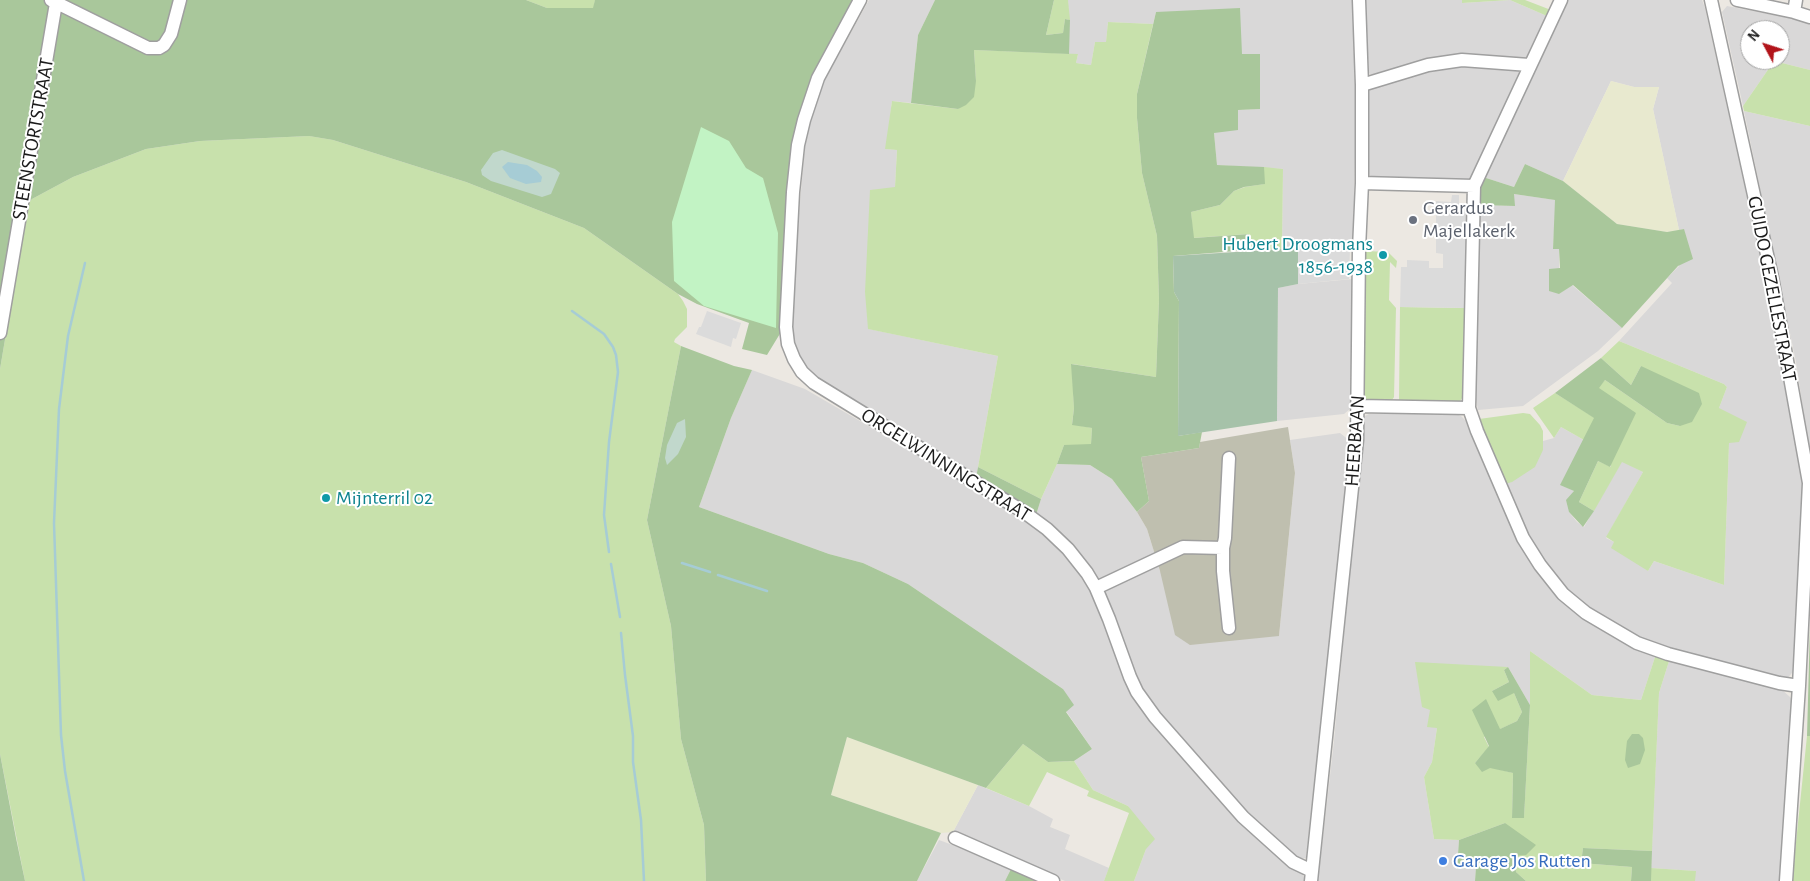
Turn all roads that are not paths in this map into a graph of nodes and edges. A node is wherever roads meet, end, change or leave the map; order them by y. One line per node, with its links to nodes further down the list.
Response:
1 (180, 0): 7 (street, STEENSTORTSTRAAT)
2 (860, 0): 19 (street, ORGELWINNINGSTRAAT)
3 (1359, 0): 11 (street, HEERBAAN)
4 (1561, 0): 10 (street)
5 (1711, 0): 21 (street, GUIDO GEZELLESTRAAT)
6 (1737, 0): 8 (street)
7 (53, 1): 14 (street, STEENSTORTSTRAAT)
8 (1795, 6): 9 (street)
9 (1810, 17)
10 (1529, 65): 11 (street); 13 (street)
11 (1362, 85): 12 (street, HEERBAAN)
12 (1362, 183): 13 (street); 15 (street, HEERBAAN)
13 (1474, 186): 16 (street)
14 (0, 333)
15 (1358, 406): 16 (street); 23 (street, HEERBAAN)
16 (1469, 408): 21 (street)
17 (1229, 458): 18 (street)
18 (1223, 548): 19 (street); 20 (street)
19 (1096, 588): 23 (street, ORGELWINNINGSTRAAT)
20 (1229, 628)
21 (1799, 686): 25 (street, GUIDO GEZELLESTRAAT)
22 (955, 838): 24 (street)
23 (1312, 876)
24 (1053, 881)
25 (1786, 881)

